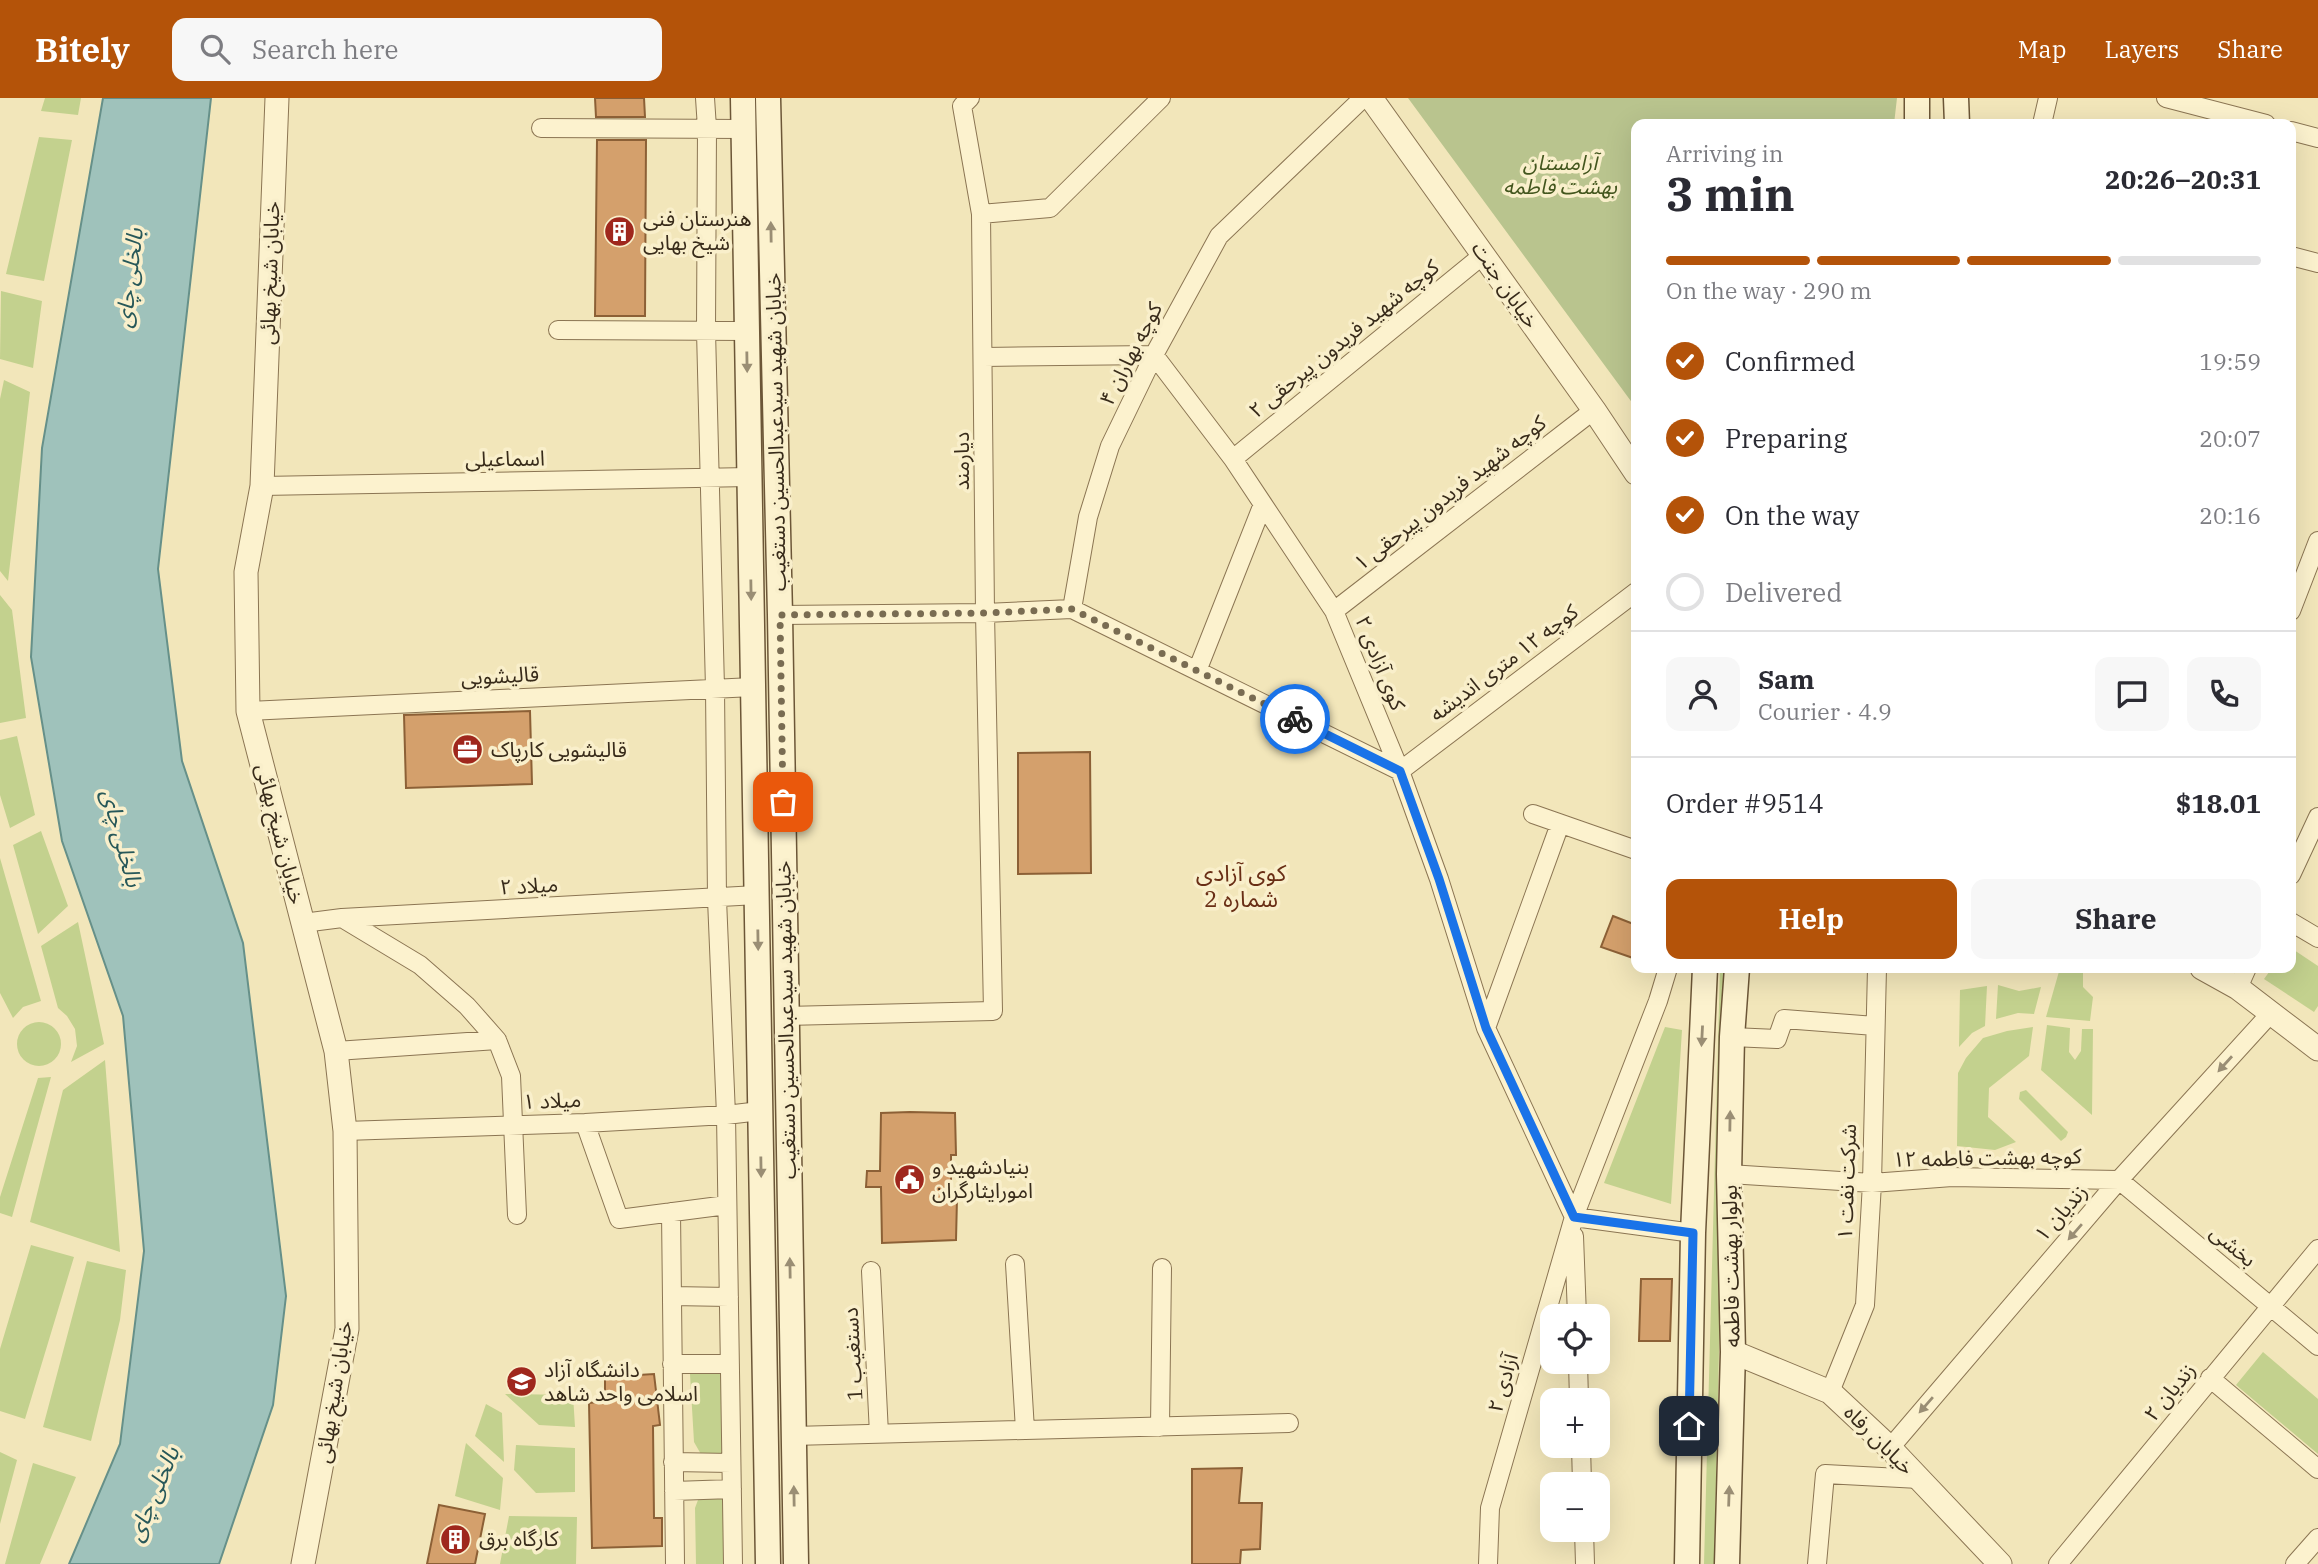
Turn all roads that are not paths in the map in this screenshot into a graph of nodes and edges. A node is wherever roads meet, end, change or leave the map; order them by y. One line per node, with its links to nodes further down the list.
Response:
1 (276, 98): 36 (street, خیابان شیخ بهائی)
2 (705, 98): 18 (street)
3 (743, 98): 19 (main road, خیابان شهید سیدعبدالحسین دستغیب)
4 (768, 98): 44 (main road, خیابان شهید سیدعبدالحسین دستغیب, one-way to 4)
5 (1161, 98): 22 (street)
6 (1363, 98): 29 (street, کوچه بهاران ۴)
7 (1371, 98): 23 (street, خیابان جنت)
8 (1917, 98): 13 (main road)
9 (1956, 98): 14 (main road)
10 (2048, 98): 15 (street)
11 (2166, 98): 16 (street)
12 (966, 102): 22 (street, دیارمند)
13 (1916, 119)
14 (1957, 119)
15 (2043, 119)
16 (2247, 119)
17 (541, 128): 18 (street)
18 (707, 128): 19 (street); 27 (street)
19 (744, 129): 28 (main road, خیابان شهید سیدعبدالحسین دستغیب)
20 (2296, 132): 21 (street)
21 (2318, 138)
22 (981, 214): 30 (street, دیارمند)
23 (1483, 255): 31 (street, خیابان جنت); 32 (street, کوچه شهید فریدون پیرحقی ۲)
24 (2296, 257): 25 (street)
25 (2318, 263)
26 (558, 330): 27 (street)
27 (706, 331): 28 (street); 35 (street)
28 (747, 331): 34 (main road, خیابان شهید سیدعبدالحسین دستغیب, one-way to 34)
29 (1154, 355): 30 (street); 32 (street, کوی آزادی ۲); 41 (street, کوچه بهاران ۴)
30 (984, 357): 43 (street, دیارمند)
31 (1594, 410): 33 (street, خیابان جنت); 42 (street, کوچه شهید فریدون پیرحقی ۱)
32 (1233, 459): 37 (street, کوی آزادی ۲)
33 (1631, 466)
34 (749, 477): 35 (street, اسماعیلی); 46 (main road, خیابان شهید سیدعبدالحسین دستغیب, one-way to 46)
35 (709, 478): 36 (street, اسماعیلی); 47 (street)
36 (262, 486): 48 (street, خیابان شیخ بهائی)
37 (1263, 504): 42 (street, کوی آزادی ۲); 45 (street)
38 (2318, 541): 40 (street)
39 (1631, 596): 49 (street, کوچه ۱۲ متری اندیشه)
40 (2296, 598)
41 (1072, 609): 43 (street); 45 (street)
42 (1334, 611): 49 (street, کوی آزادی ۲)
43 (985, 613): 44 (street); 68 (street, دیارمند)
44 (780, 615): 68 (main road, خیابان شهید سیدعبدالحسین دستغیب)
45 (1197, 671): 49 (street)
46 (753, 687): 47 (street, قالیشویی); 55 (main road, خیابان شهید سیدعبدالحسین دستغیب)
47 (715, 688): 48 (street, قالیشویی); 56 (street)
48 (248, 711): 58 (street, خیابان شیخ بهائی)
49 (1400, 771): 70 (street, کوی آزادی ۲)
50 (1533, 814): 52 (street)
51 (2318, 817): 54 (street)
52 (1560, 824): 53 (street); 70 (street)
53 (1631, 848)
54 (2296, 864)
55 (757, 895): 56 (street, میلاد ۲); 75 (main road, خیابان شهید سیدعبدالحسین دستغیب, one-way to 75)
56 (717, 899): 57 (street, میلاد ۲); 76 (street)
57 (342, 918): 58 (street, میلاد ۲); 72 (street)
58 (303, 923): 74 (street, خیابان شیخ بهائی)
59 (2296, 925): 60 (street)
60 (2318, 938)
61 (1666, 973): 86 (street, آزادی ۲)
62 (1705, 973): 87 (main road, بولوار بهشت فاطمه, one-way to 87)
63 (1737, 973): 71 (main road, بولوار بهشت فاطمه)
64 (1877, 973): 69 (street, شرکت نفت ۱)
65 (2222, 973): 66 (street)
66 (2243, 978): 67 (street)
67 (2271, 1013): 73 (street); 81 (street, زندیان ۱, one-way to 81)
68 (786, 1016): 106 (main road, خیابان شهید سیدعبدالحسین دستغیب, one-way to 68)
69 (1875, 1026): 71 (street); 82 (street, شرکت نفت ۱)
70 (1486, 1028): 86 (street, کوی آزادی ۲)
71 (1732, 1037): 80 (main road, بولوار بهشت فاطمه, one-way to 71)
72 (497, 1040): 74 (street); 78 (street)
73 (2316, 1042)
74 (336, 1051): 79 (street, خیابان شیخ بهائی)
75 (760, 1111): 76 (street, میلاد ۱); 119 (main road, خیابان شهید سیدعبدالحسین دستغیب, one-way to 119)
76 (726, 1115): 77 (street, میلاد ۱); 83 (street)
77 (585, 1123): 78 (street, میلاد ۱); 84 (street)
78 (512, 1125): 79 (street, میلاد ۱); 85 (street)
79 (345, 1131): 116 (street, خیابان شیخ بهائی)
80 (1729, 1174): 82 (street, کوچه بهشت فاطمه ۱۲); 97 (main road, بولوار بهشت فاطمه)
81 (2119, 1180): 82 (street, کوچه بهشت فاطمه ۱۲); 95 (street, بخشی); 107 (street, زندیان ۱, one-way to 107)
82 (1872, 1183): 101 (street, شرکت نفت ۱)
83 (727, 1205): 84 (street); 93 (street)
84 (670, 1212): 92 (street)
85 (517, 1215)
86 (1574, 1217): 87 (street); 94 (street); 121 (street, آزادی ۲)
87 (1693, 1233): 123 (main road, بولوار بهشت فاطمه)
88 (2318, 1249): 95 (street, زندیان ۲)
89 (1015, 1265): 104 (street)
90 (1162, 1268): 103 (street)
91 (871, 1271): 105 (street, دستغیب 1)
92 (671, 1296): 93 (street); 98 (street)
93 (729, 1297): 99 (street)
94 (1577, 1304)
95 (2270, 1307): 96 (street, بخشی); 100 (street, زندیان ۲)
96 (2318, 1346)
97 (1733, 1352): 101 (street, خیابان رفاه); 124 (main road, بولوار بهشت فاطمه, one-way to 97)
98 (672, 1364): 99 (street); 108 (street)
99 (730, 1364): 109 (street)
100 (2210, 1378): 110 (street); 127 (street, زندیان ۲)
101 (1830, 1392): 107 (street, خیابان رفاه)
102 (1289, 1423): 103 (street)
103 (1160, 1427): 104 (street)
104 (1026, 1430): 105 (street)
105 (880, 1434): 106 (street)
106 (793, 1436): 120 (main road, خیابان شهید سیدعبدالحسین دستغیب, one-way to 106)
107 (1890, 1447): 111 (street, خیابان رفاه)
108 (673, 1462): 109 (street); 113 (street)
109 (731, 1462): 112 (street)
110 (2318, 1469)
111 (1919, 1479): 125 (street); 126 (street, خیابان رفاه)
112 (732, 1489): 113 (street); 118 (street)
113 (674, 1490): 117 (street)
114 (2318, 1538): 128 (street)
115 (1584, 1542): 122 (street)
116 (303, 1564)
117 (675, 1564)
118 (733, 1564)
119 (768, 1564)
120 (796, 1564)
121 (1488, 1564)
122 (1585, 1564)
123 (1687, 1564)
124 (1727, 1564)
125 (1817, 1564)
126 (2000, 1564)
127 (2058, 1564)
128 (2295, 1564)

